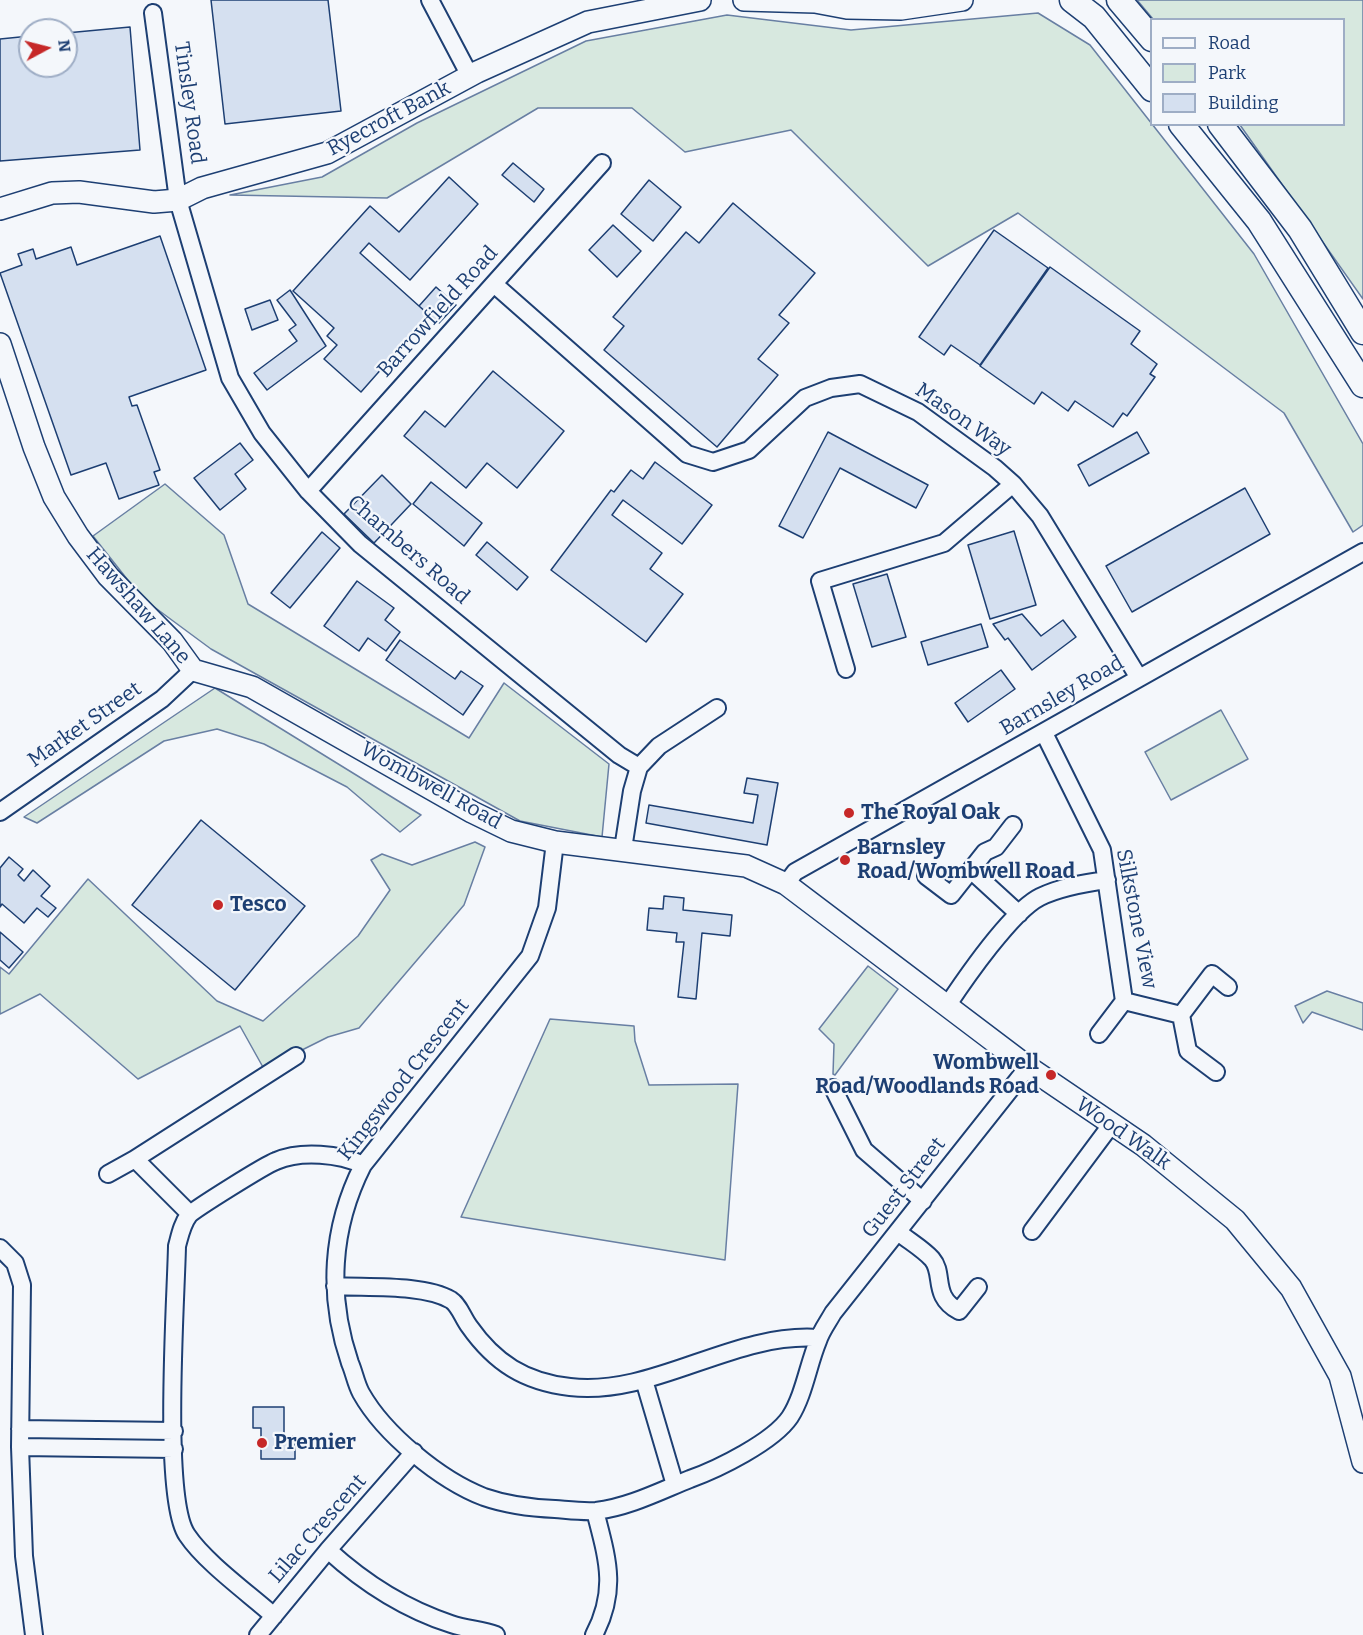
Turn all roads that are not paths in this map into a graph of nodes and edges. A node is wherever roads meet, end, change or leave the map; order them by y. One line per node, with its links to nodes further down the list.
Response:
1 (429, 0): 10 (street)
2 (700, 0): 10 (main road, Ryecroft Bank)
3 (744, 0): 7 (main road)
4 (962, 0): 7 (main road)
5 (1072, 0): 11 (highway)
6 (1119, 0): 9 (highway)
7 (816, 1)
8 (153, 13): 15 (street, Tinsley Road)
9 (1150, 37)
10 (470, 76): 15 (main road, Ryecroft Bank)
11 (1150, 86)
12 (1182, 126): 20 (highway)
13 (1222, 126): 18 (highway)
14 (602, 163): 17 (street, Barrowfield Road)
15 (178, 200): 16 (main road, Ryecroft Bank); 22 (street, Chambers Road)
16 (0, 209)
17 (494, 284): 21 (street, Mason Way); 22 (street, Barrowfield Road)
18 (1363, 332)
19 (0, 344): 25 (main road, Hawshaw Lane)
20 (1363, 385)
21 (1013, 484): 24 (street); 26 (street, Mason Way)
22 (308, 491): 29 (street, Chambers Road)
23 (1363, 552): 26 (street, Barnsley Road)
24 (846, 669)
25 (193, 670): 30 (street, Market Street); 32 (main road, Wombwell Road)
26 (1139, 678): 28 (street, Barnsley Road)
27 (717, 708): 29 (street)
28 (1044, 733): 36 (street, Silkstone View); 37 (street, Barnsley Road)
29 (639, 767): 33 (street)
30 (0, 811)
31 (1013, 825): 34 (street)
32 (555, 842): 33 (main road, Wombwell Road); 50 (street, Kingswood Crescent)
33 (623, 849): 37 (main road, Wombwell Road)
34 (972, 871): 35 (street); 38 (street)
35 (926, 876)
36 (1107, 880): 38 (street); 40 (street, Silkstone View)
37 (786, 884): 41 (main road, Wood Walk)
38 (1018, 914): 41 (street)
39 (1228, 987): 42 (street)
40 (1125, 1001): 42 (street, Silkstone View); 43 (street)
41 (947, 1006): 45 (main road, Wood Walk)
42 (1181, 1015): 46 (street)
43 (1099, 1034)
44 (296, 1056): 49 (street)
45 (1028, 1067): 48 (main road, Wood Walk); 52 (street, Guest Street)
46 (1216, 1072)
47 (833, 1088): 52 (street)
48 (1111, 1125): 54 (street); 66 (main road, Wood Walk)
49 (135, 1159): 51 (street); 53 (street)
50 (363, 1165): 53 (street); 57 (street, Kingswood Crescent)
51 (108, 1174)
52 (923, 1201): 55 (street, Guest Street)
53 (190, 1214): 62 (street)
54 (1032, 1231)
55 (898, 1232): 58 (street); 59 (street, Guest Street)
56 (0, 1248): 61 (street)
57 (335, 1286): 60 (street); 65 (street, Kingswood Crescent)
58 (978, 1287)
59 (818, 1338): 60 (street); 67 (street, Guest Street)
60 (644, 1380): 67 (street)
61 (20, 1429): 62 (street); 63 (street)
62 (174, 1431): 64 (street)
63 (20, 1447): 64 (street); 71 (street)
64 (174, 1449): 70 (street)
65 (414, 1452): 68 (street, Kingswood Crescent); 69 (street, Lilac Crescent)
66 (1363, 1462)
67 (675, 1485): 68 (street, Kingswood Crescent)
68 (595, 1511): 74 (street)
69 (328, 1550): 70 (street, Lilac Crescent); 73 (street)
70 (274, 1616): 72 (street, Lilac Crescent)
71 (34, 1635)
72 (258, 1635)
73 (496, 1635)
74 (594, 1635)

